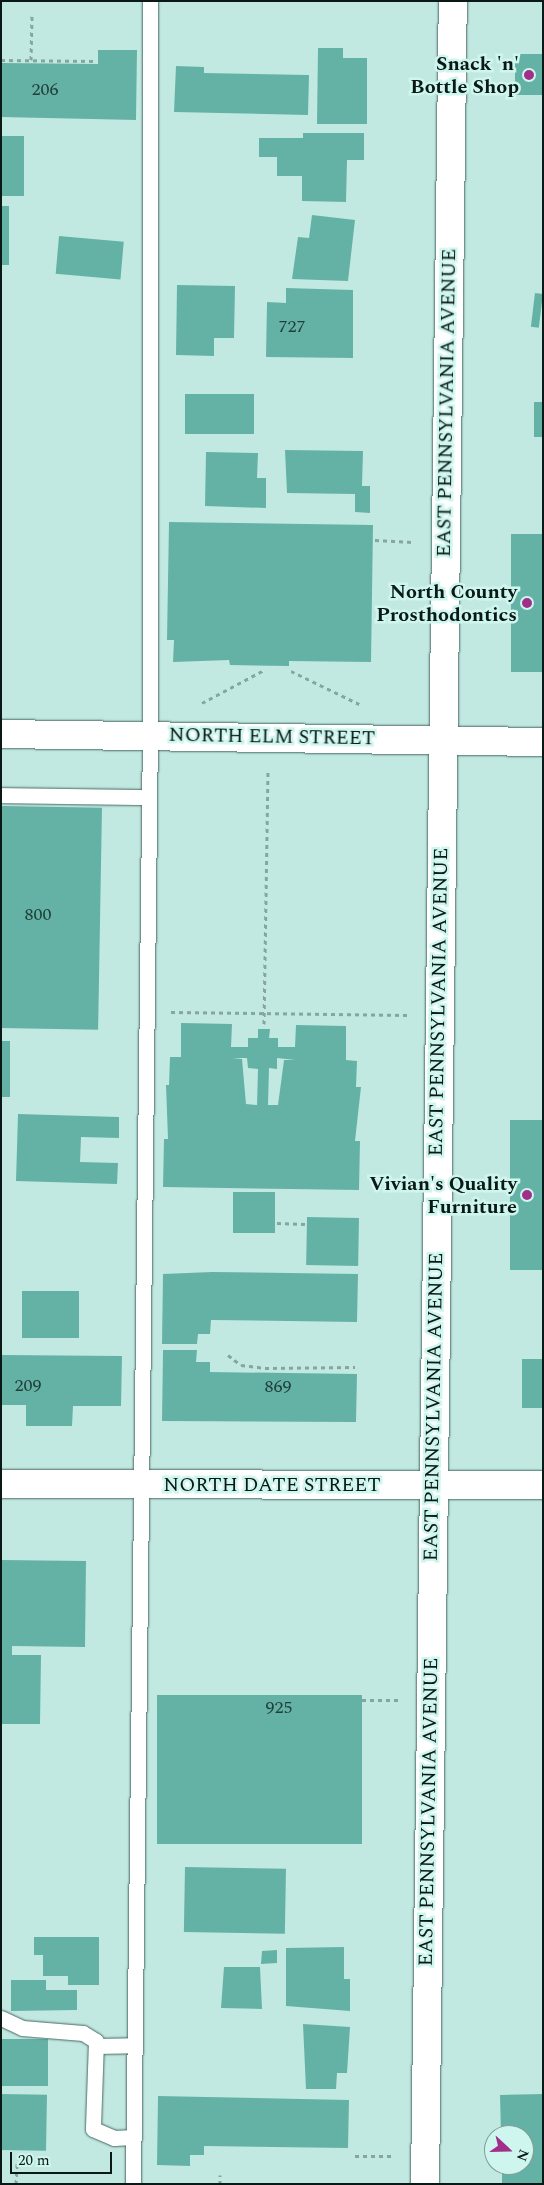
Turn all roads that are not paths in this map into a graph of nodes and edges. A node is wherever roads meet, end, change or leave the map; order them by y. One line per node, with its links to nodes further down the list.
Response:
1 (150, 1): 4 (lane)
2 (453, 1): 5 (street, EAST PENNSYLVANIA AVENUE)
3 (1, 734): 4 (street, NORTH ELM STREET)
4 (150, 736): 5 (street, NORTH ELM STREET); 8 (lane)
5 (442, 740): 6 (street, NORTH ELM STREET); 10 (street, EAST PENNSYLVANIA AVENUE)
6 (543, 742)
7 (1, 795): 8 (lane)
8 (148, 797): 11 (lane)
9 (1, 1484): 11 (street, NORTH DATE STREET)
10 (433, 1484): 11 (street, NORTH DATE STREET); 12 (street, NORTH DATE STREET); 18 (street, EAST PENNSYLVANIA AVENUE)
11 (143, 1485): 14 (lane)
12 (543, 1485)
13 (1, 2018): 15 (lane)
14 (135, 2045): 15 (lane); 16 (lane)
15 (96, 2046): 16 (lane)
16 (133, 2137): 17 (lane)
17 (133, 2184)
18 (425, 2184)

